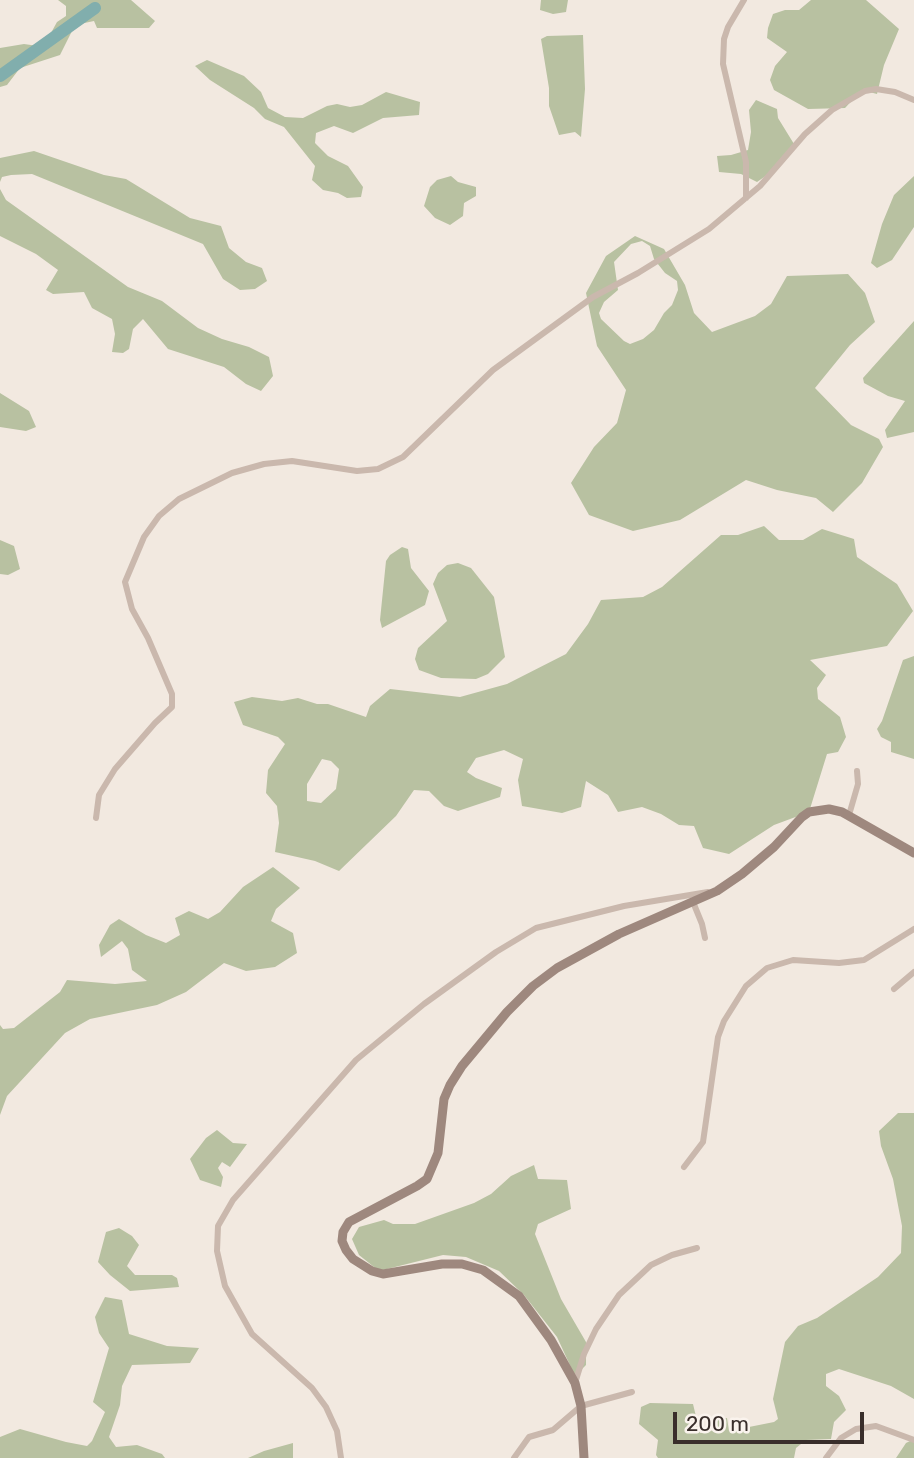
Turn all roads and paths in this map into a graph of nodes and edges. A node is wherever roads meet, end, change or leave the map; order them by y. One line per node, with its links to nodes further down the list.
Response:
1 (744, 0): 3 (street)
2 (914, 100): 3 (street)
3 (746, 198): 6 (street)
4 (857, 771): 5 (street)
5 (849, 815): 7 (main road); 8 (main road)
6 (96, 818)
7 (914, 853)
8 (717, 891): 9 (main road); 20 (street)
9 (692, 902): 11 (street); 16 (main road)
10 (914, 929): 14 (street)
11 (705, 938)
12 (914, 972): 13 (street)
13 (894, 989)
14 (684, 1167)
15 (697, 1248): 16 (street)
16 (576, 1383): 18 (main road)
17 (632, 1392): 18 (street)
18 (581, 1406): 21 (street); 22 (main road)
19 (914, 1440): 23 (street)
20 (341, 1458)
21 (514, 1458)
22 (584, 1458)
23 (826, 1458)

